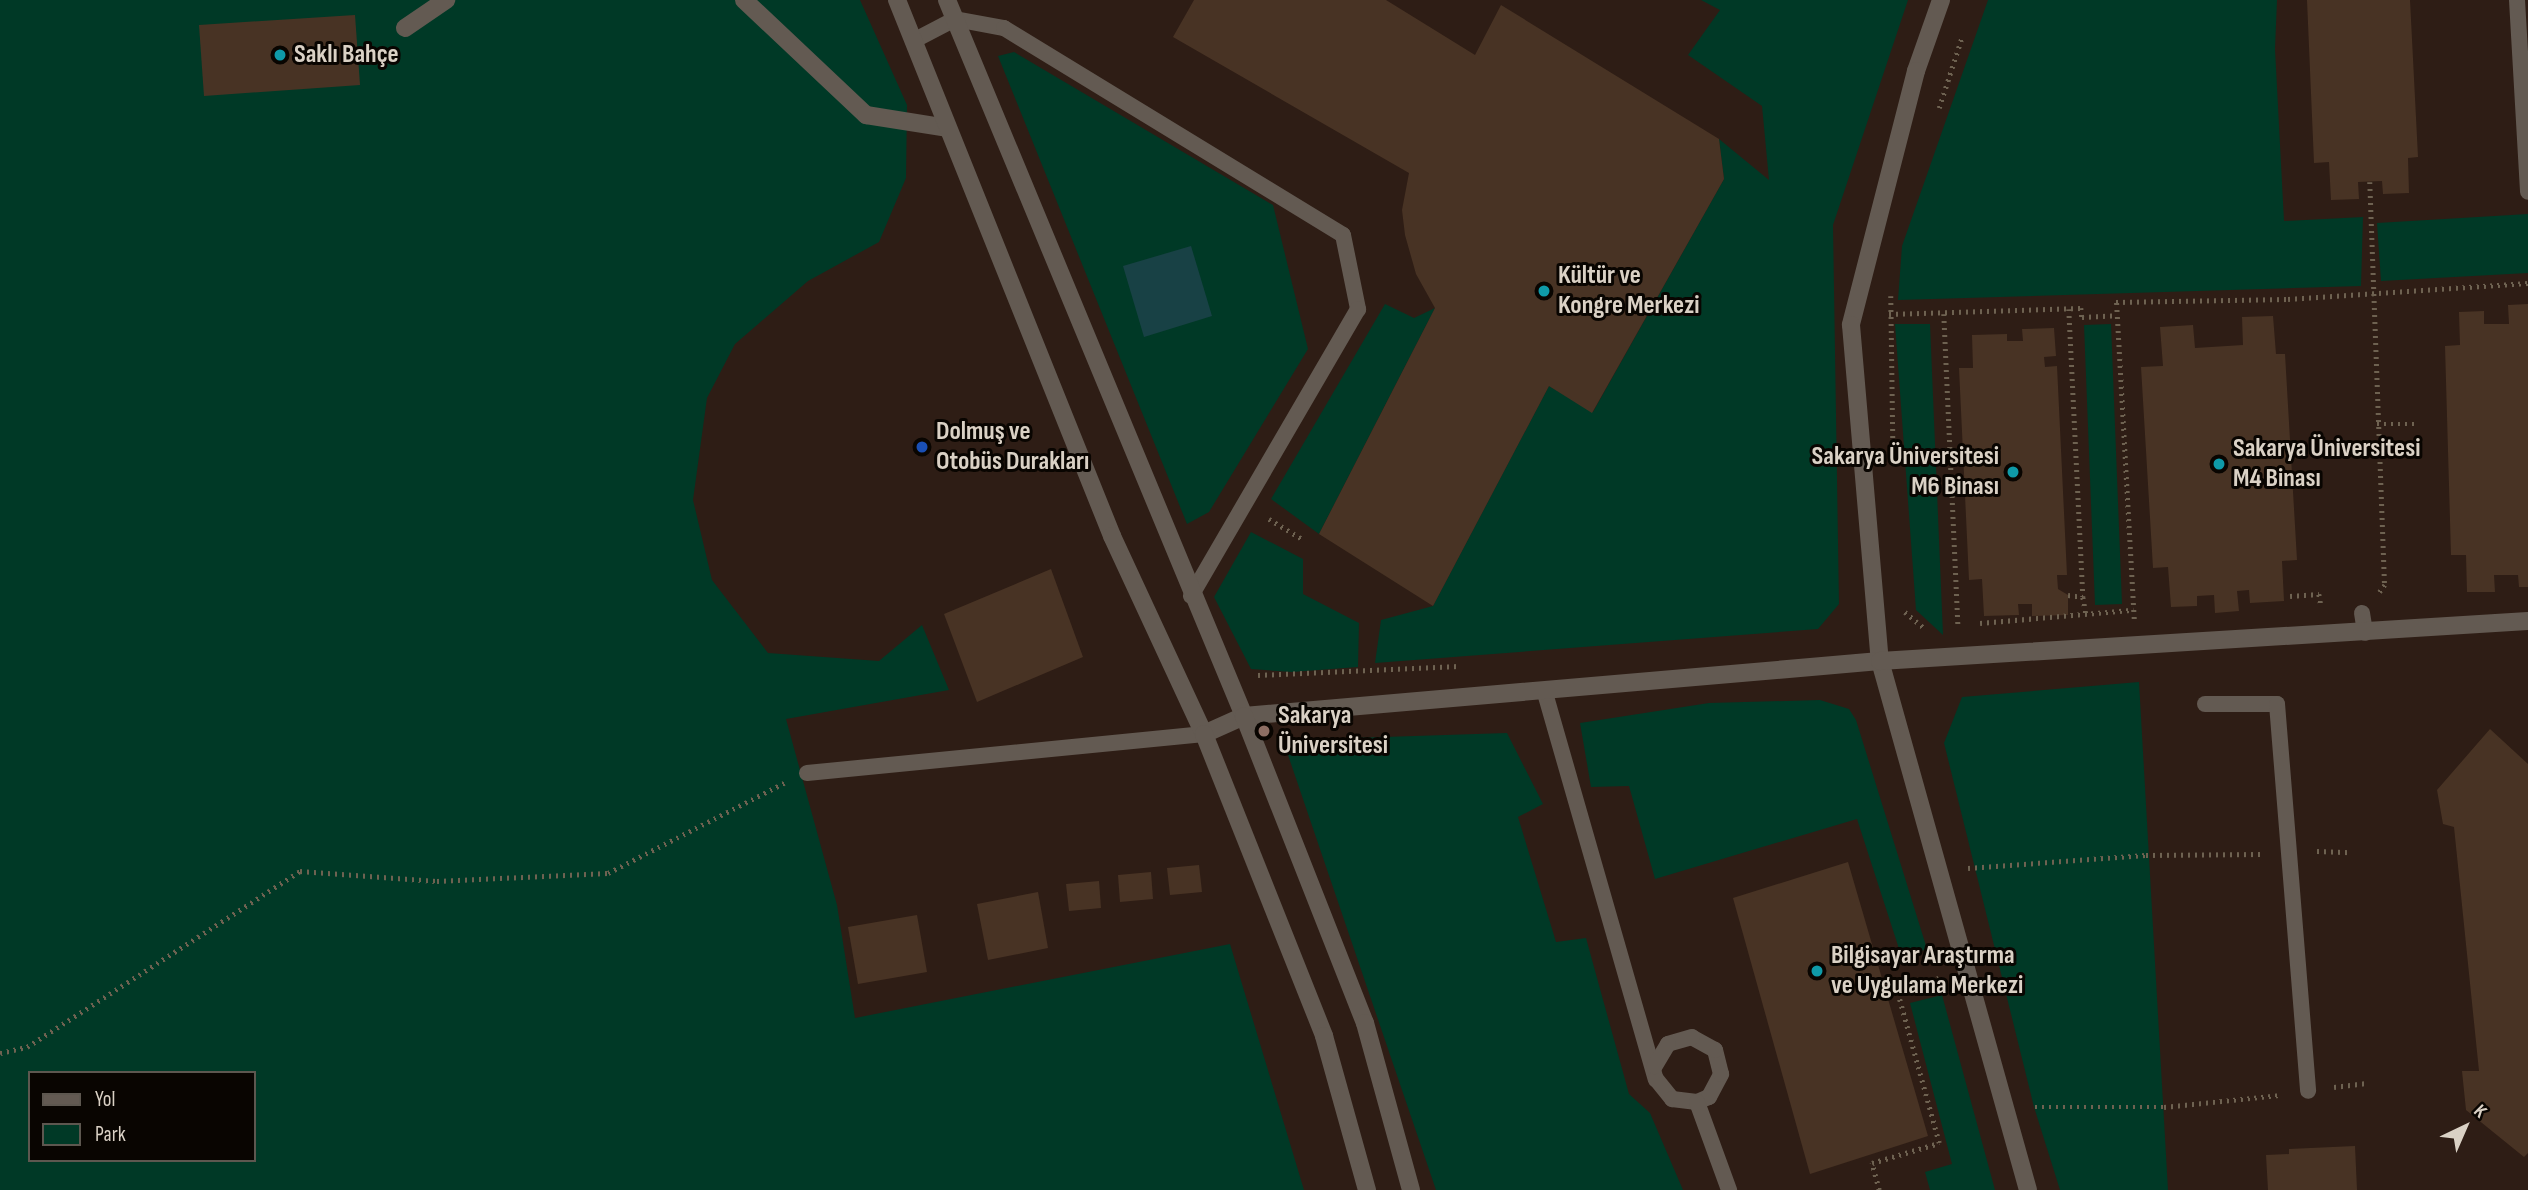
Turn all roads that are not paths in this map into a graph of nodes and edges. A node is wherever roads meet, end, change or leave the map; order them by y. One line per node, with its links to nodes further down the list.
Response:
1 (446, 0): 8 (street)
2 (744, 0): 10 (street)
3 (897, 0): 9 (street)
4 (947, 0): 7 (street)
5 (1941, 0): 16 (street)
6 (2517, 0): 11 (lane)
7 (955, 19): 9 (lane); 12 (street); 12 (lane)
8 (405, 28)
9 (913, 41): 10 (street)
10 (947, 128): 20 (street)
11 (2528, 192)
12 (1191, 596): 19 (street)
13 (2362, 613): 15 (lane)
14 (2528, 621): 15 (street)
15 (2365, 633): 16 (street)
16 (1880, 661): 17 (street); 28 (street)
17 (1545, 693): 19 (street); 22 (lane)
18 (2205, 704): 23 (lane)
19 (1244, 716): 20 (street); 26 (street)
20 (1204, 734): 21 (lane); 25 (street)
21 (807, 773)
22 (1655, 1066): 24 (lane); 24 (lane)
23 (2308, 1091)
24 (1697, 1102): 27 (lane)
25 (1367, 1190)
26 (1411, 1190)
27 (1729, 1190)
28 (2028, 1190)

